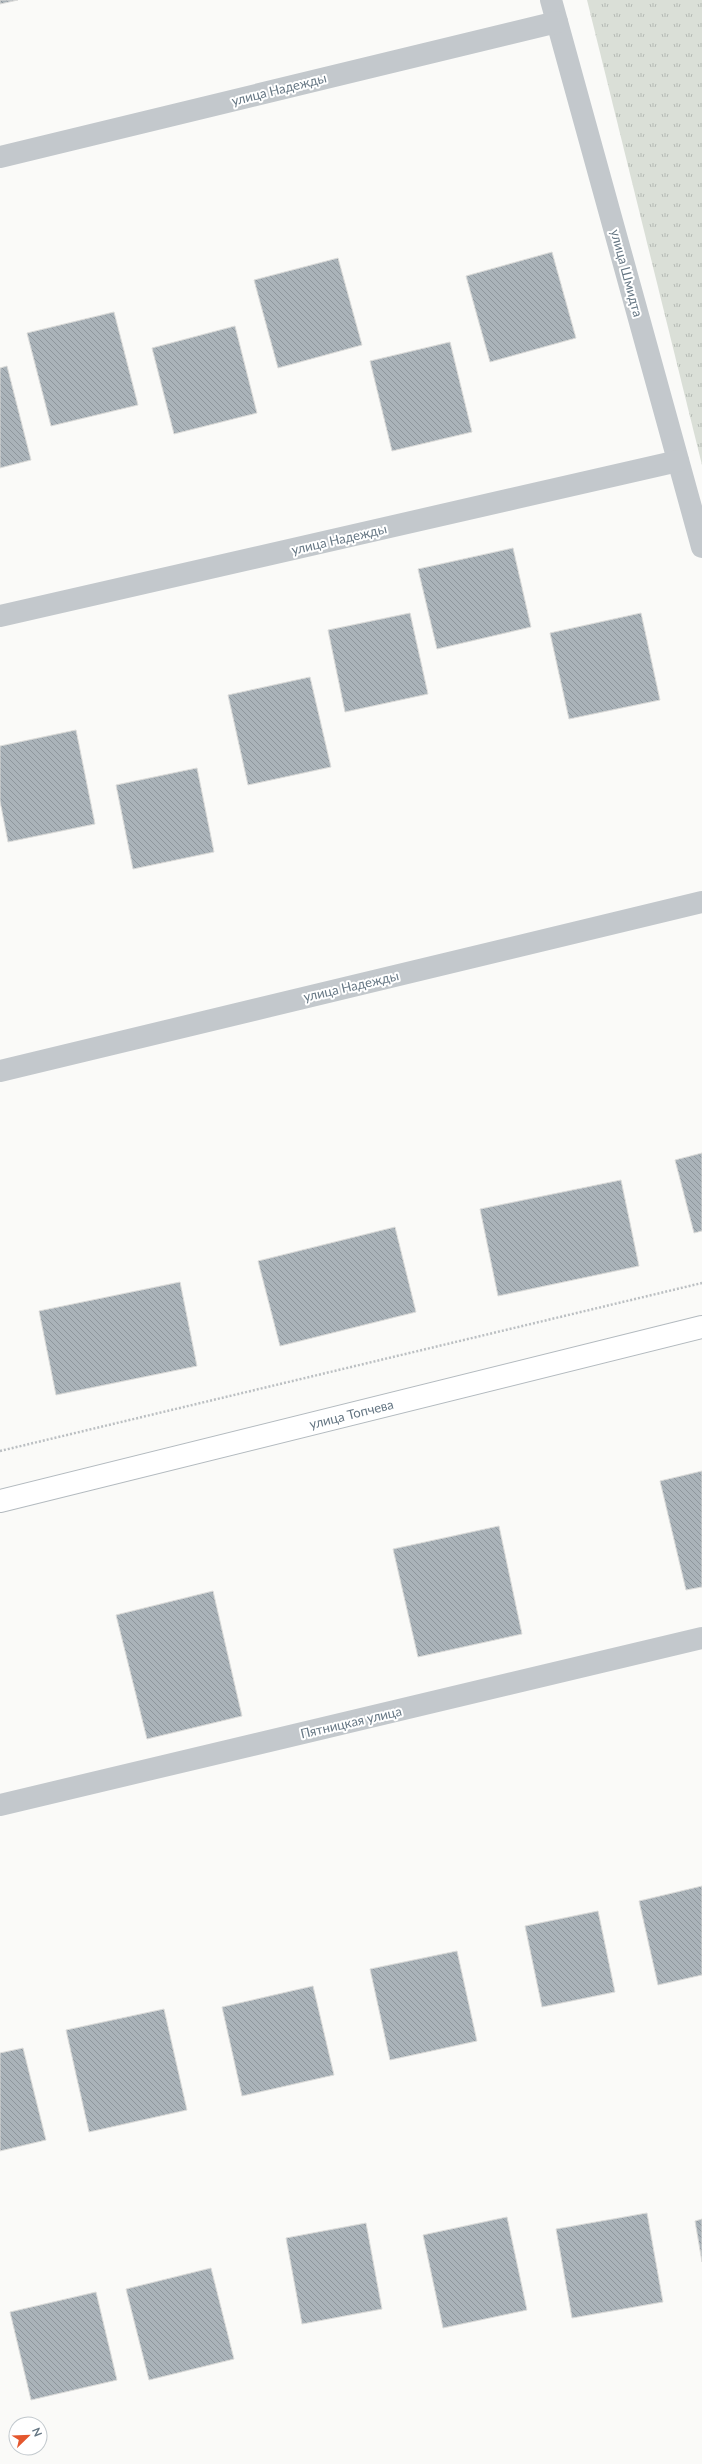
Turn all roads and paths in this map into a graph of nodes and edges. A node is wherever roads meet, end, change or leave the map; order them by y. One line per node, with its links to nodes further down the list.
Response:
1 (551, 0): 2 (street, улица Шмидта)
2 (557, 22): 3 (street, улица Надежды); 4 (street, улица Шмидта)
3 (0, 156)
4 (678, 461): 5 (street, улица Шмидта); 6 (street, улица Надежды)
5 (702, 547)
6 (0, 616)
7 (702, 902): 8 (street, улица Надежды)
8 (0, 1071)
9 (702, 1283): 11 (path)
10 (702, 1327): 12 (street, улица Топчева)
11 (0, 1451)
12 (0, 1501)
13 (702, 1638): 14 (street, Пятницкая улица)
14 (0, 1805)

